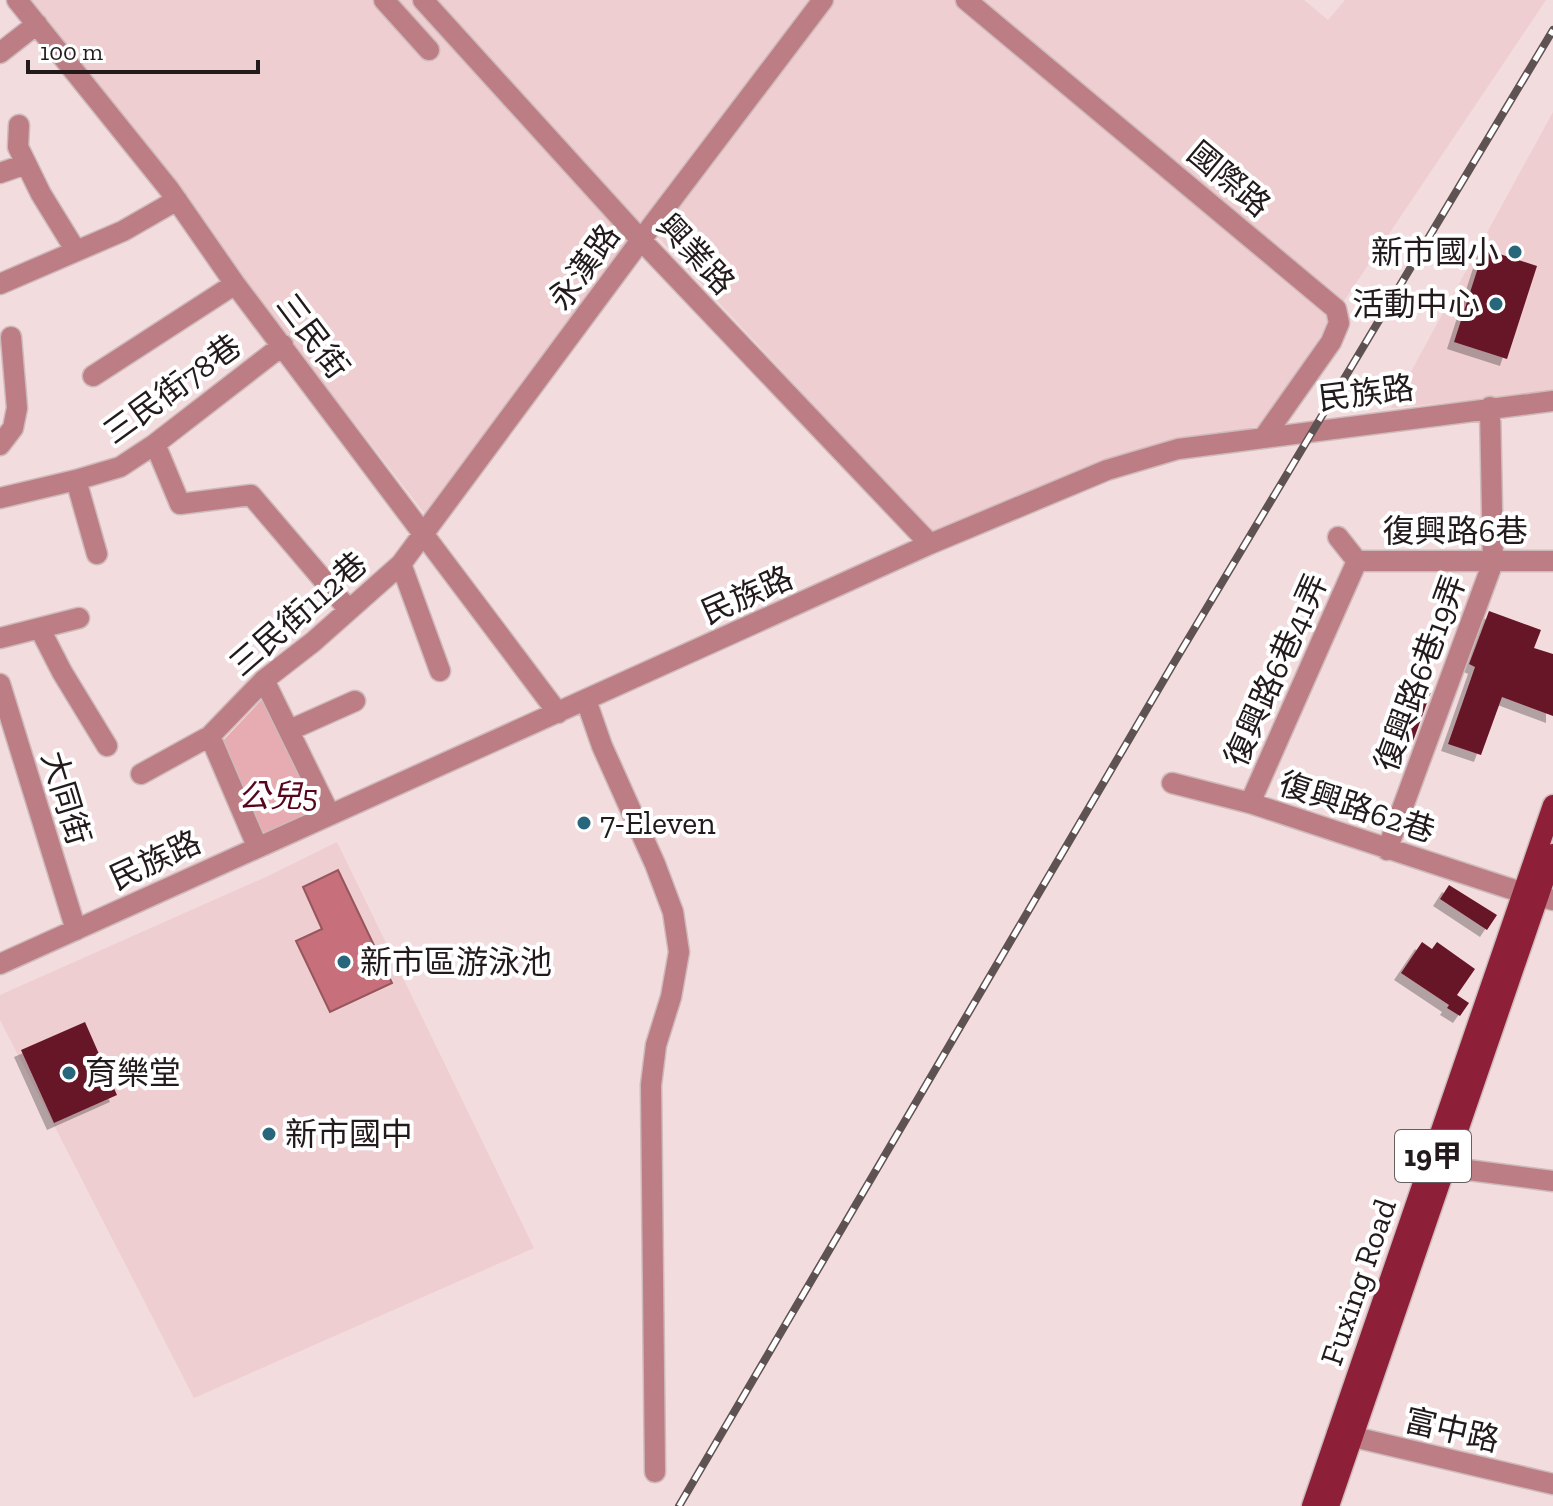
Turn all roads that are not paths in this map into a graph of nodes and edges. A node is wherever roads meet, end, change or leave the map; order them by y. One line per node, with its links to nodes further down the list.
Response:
1 (17, 0): 6 (street, 三民街)
2 (384, 0): 7 (street)
3 (423, 0): 13 (street, 興業路)
4 (823, 0): 13 (street, 永漢路)
5 (966, 0): 22 (street, 國際路)
6 (37, 24): 8 (street); 12 (street, 三民街)
7 (429, 50)
8 (0, 53)
9 (19, 125): 10 (street)
10 (26, 164): 11 (street); 14 (street)
11 (0, 173)
12 (177, 200): 14 (street); 16 (street, 三民街)
13 (641, 240): 27 (street, 永漢路); 29 (street, 興業路)
14 (76, 251): 15 (street)
15 (0, 284)
16 (235, 284): 18 (street, 三民街); 19 (street)
17 (11, 337): 24 (street)
18 (283, 345): 23 (street, 三民街78巷); 27 (street, 三民街)
19 (93, 376)
20 (1553, 401): 21 (street, 民族路)
21 (1490, 407): 22 (street, 民族路); 33 (street)
22 (1264, 437): 29 (street, 民族路)
23 (155, 444): 25 (street, 三民街78巷); 35 (street)
24 (0, 445)
25 (76, 480): 26 (street, 三民街78巷); 30 (street)
26 (0, 498)
27 (424, 534): 34 (street, 三民街112巷); 44 (street, 三民街)
28 (1338, 537): 31 (street)
29 (930, 544): 42 (street, 民族路)
30 (97, 554)
31 (1357, 561): 33 (street, 復興路6巷); 50 (street, 復興路6巷41弄)
32 (1553, 561): 33 (street, 復興路6巷)
33 (1493, 562): 54 (street, 復興路6巷19弄)
34 (401, 564): 35 (street, 三民街112巷); 39 (street)
35 (349, 610): 40 (street, 三民街112巷)
36 (79, 618): 37 (street)
37 (40, 629): 38 (street); 47 (street)
38 (0, 638)
39 (440, 671)
40 (264, 680): 45 (street); 46 (street, 三民街112巷)
41 (0, 684): 57 (street, 大同街)
42 (586, 700): 44 (street, 民族路); 62 (street)
43 (355, 701): 45 (street)
44 (558, 713): 52 (street, 民族路)
45 (290, 730): 52 (street)
46 (210, 736): 48 (street, 三民街112巷); 53 (street)
47 (107, 746)
48 (141, 774)
49 (1172, 783): 50 (street, 復興路62巷)
50 (1250, 803): 54 (street, 復興路62巷)
51 (1553, 805): 56 (main road, Fuxing Road / 19甲)
52 (330, 815): 53 (street, 民族路)
53 (257, 846): 57 (street, 民族路)
54 (1387, 850): 56 (street, 復興路62巷)
55 (1553, 854): 56 (main road, Fuxing Road / 19甲)
56 (1538, 896): 59 (main road, Fuxing Road / 19甲)
57 (76, 930): 58 (street, 民族路)
58 (0, 964)
59 (1438, 1167): 60 (street); 61 (main road, Fuxing Road / 19甲)
60 (1553, 1181)
61 (1345, 1435): 63 (street, 富中路); 64 (main road, Fuxing Road / 19甲); 65 (main road, Fuxing Road / 19甲)
62 (655, 1472)
63 (1553, 1484)
64 (1312, 1506)
65 (1329, 1506)

